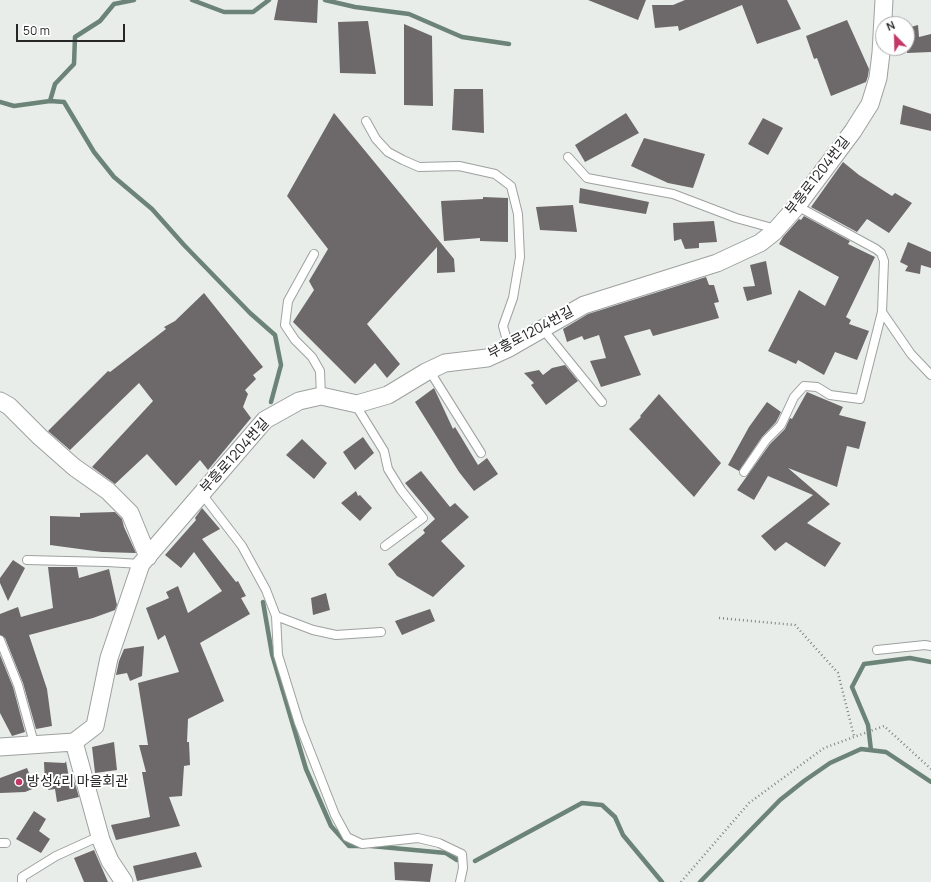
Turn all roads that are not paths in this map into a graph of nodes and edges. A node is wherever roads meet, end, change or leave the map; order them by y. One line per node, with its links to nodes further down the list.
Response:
1 (884, 0): 4 (street, 부흥로1204번길)
2 (366, 121): 9 (lane)
3 (568, 157): 5 (lane)
4 (797, 206): 5 (street, 부흥로1204번길); 7 (lane)
5 (776, 229): 8 (street, 부흥로1204번길)
6 (314, 254): 12 (lane)
7 (882, 312): 11 (lane); 17 (lane)
8 (542, 328): 9 (street, 부흥로1204번길); 14 (lane)
9 (509, 348): 10 (street, 부흥로1204번길)
10 (429, 370): 15 (street, 부흥로1204번길); 16 (lane)
11 (931, 375)
12 (321, 396): 15 (street, 부흥로1204번길); 18 (street, 부흥로1204번길)
13 (0, 401): 21 (street)
14 (602, 402)
15 (355, 403): 19 (lane)
16 (481, 453)
17 (744, 472)
18 (202, 494): 21 (street, 부흥로1204번길); 22 (lane)
19 (385, 546)
20 (27, 560): 21 (lane)
21 (145, 561): 27 (street, 부흥로1204번길)
22 (276, 616): 23 (lane); 33 (lane)
23 (381, 632)
24 (0, 640): 28 (lane)
25 (931, 646): 26 (lane)
26 (877, 650)
27 (74, 742): 28 (street); 30 (street)
28 (34, 743): 29 (street)
29 (0, 746)
30 (100, 836): 31 (lane); 32 (street)
31 (22, 882)
32 (124, 882)
33 (460, 882)

